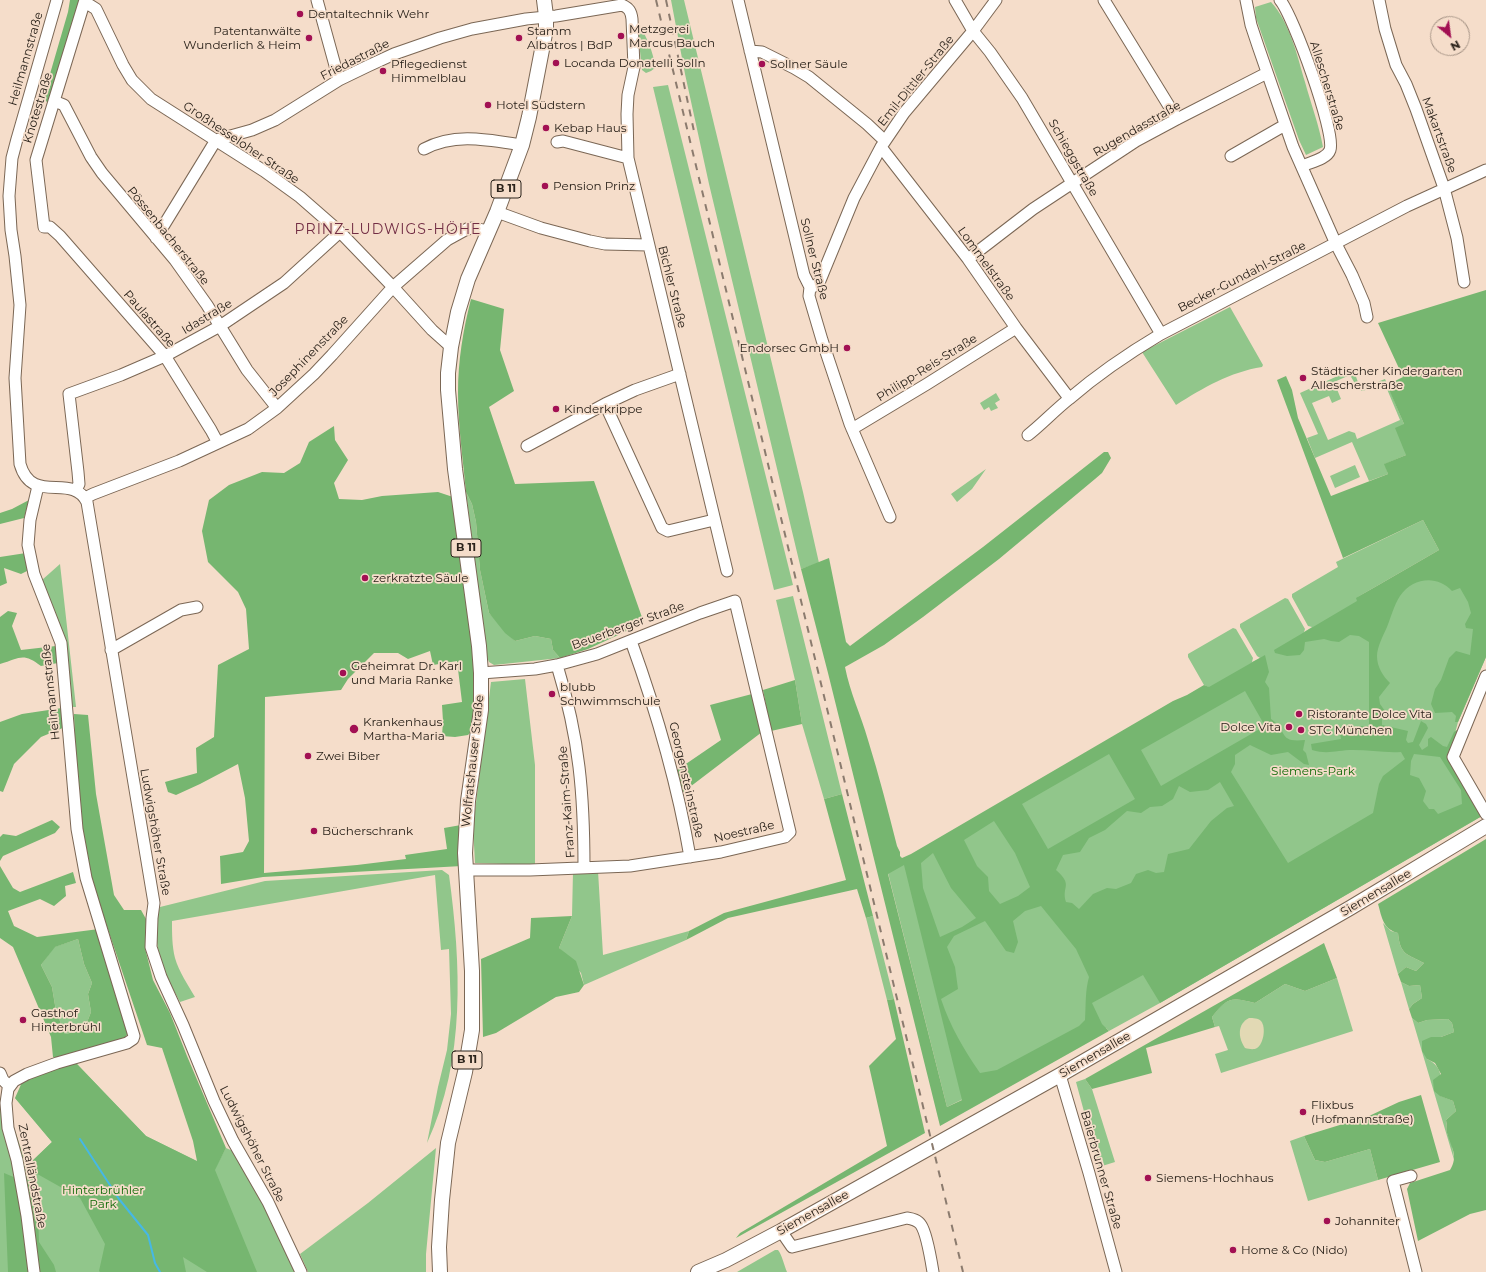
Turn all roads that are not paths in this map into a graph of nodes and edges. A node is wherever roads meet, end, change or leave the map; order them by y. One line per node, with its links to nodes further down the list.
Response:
1 (57, 0): 57 (street, Heilmannstraße)
2 (317, 0): 17 (street)
3 (544, 0): 13 (main road, Wolfratshauser Straße / B 11)
4 (738, 0): 15 (street, Sollner Straße)
5 (954, 0): 14 (street, Schieggstraße)
6 (996, 0): 14 (street, Emil-Dittler-Straße)
7 (1104, 0): 19 (street)
8 (1248, 0): 16 (street)
9 (1280, 0): 28 (street, Allescherstraße)
10 (1379, 0): 31 (street, Makartstraße)
11 (85, 1): 18 (street, Knotestraße); 21 (street, Großhesseloher Straße)
12 (627, 7): 13 (street, Friedastraße); 27 (street, Bichler Straße)
13 (546, 16): 17 (street, Friedastraße); 24 (main road, Wolfratshauser Straße / B 11)
14 (973, 31): 23 (street, Emil-Dittler-Straße); 30 (street, Schieggstraße)
15 (750, 51): 23 (street, Lommelstraße); 42 (street, Sollner Straße)
16 (1267, 73): 19 (street, Rugendasstraße); 20 (street)
17 (340, 80): 21 (street, Friedastraße)
18 (54, 101): 33 (street, Knotestraße); 36 (street, Pössenbacherstraße)
19 (1177, 119): 30 (street, Rugendasstraße)
20 (1285, 125): 26 (street); 28 (street)
21 (216, 140): 35 (street, Großhesseloher Straße); 36 (street)
22 (557, 142): 27 (street)
23 (883, 144): 39 (street, Lommelstraße); 42 (street, Emil-Dittler-Straße)
24 (522, 146): 25 (street); 32 (main road, Wolfratshauser Straße / B 11)
25 (424, 149)
26 (1231, 156)
27 (628, 158): 38 (street, Bichler Straße)
28 (1302, 166): 37 (street)
29 (1486, 170): 31 (street, Becker-Gundahl-Straße)
30 (1072, 183): 39 (street, Rugendasstraße); 46 (street, Schieggstraße)
31 (1444, 188): 37 (street, Becker-Gundahl-Straße); 40 (street, Makartstraße)
32 (497, 212): 34 (main road, Wolfratshauser Straße / B 11); 38 (street)
33 (44, 227): 48 (street, Paulastraße)
34 (488, 231): 41 (street, Josephinenstraße); 47 (main road, Wolfratshauser Straße / B 11)
35 (340, 232): 41 (street, Großhesseloher Straße); 44 (street, Idastraße)
36 (156, 238): 44 (street, Pössenbacherstraße)
37 (1336, 244): 43 (street); 46 (street, Becker-Gundahl-Straße)
38 (648, 245): 49 (street, Bichler Straße)
39 (968, 259): 45 (street, Lommelstraße)
40 (1464, 282)
41 (393, 287): 47 (street, Großhesseloher Straße); 52 (street, Josephinenstraße)
42 (810, 287): 53 (street, Sollner Straße)
43 (1367, 317)
44 (220, 326): 48 (street, Idastraße); 52 (street, Pössenbacherstraße)
45 (1016, 328): 50 (street, Lommelstraße); 53 (street, Philipp-Reis-Straße)
46 (1161, 334): 50 (street, Becker-Gundahl-Straße)
47 (451, 346): 68 (main road, Wolfratshauser Straße / B 11)
48 (165, 356): 55 (street, Paulastraße); 58 (street, Idastraße)
49 (680, 374): 51 (street); 61 (street, Bichler Straße)
50 (1069, 398): 54 (street, Becker-Gundahl-Straße)
51 (605, 404): 56 (street); 61 (street)
52 (277, 408): 55 (street, Josephinenstraße)
53 (852, 429): 60 (street, Sollner Straße)
54 (1028, 435)
55 (218, 444): 59 (street, Josephinenstraße)
56 (527, 446)
57 (38, 486): 58 (street); 77 (street, Heilmannstraße)
58 (76, 490): 59 (street)
59 (85, 498): 66 (street, Ludwigshöher Straße)
60 (890, 517)
61 (714, 520): 62 (street, Bichler Straße)
62 (727, 571)
63 (734, 601): 65 (street, Beuerberger Straße); 72 (street, Noestraße)
64 (197, 607): 66 (street)
65 (631, 641): 67 (street, Beuerberger Straße); 72 (street, Georgensteinstraße)
66 (111, 650): 81 (street, Ludwigshöher Straße)
67 (558, 665): 68 (street, Beuerberger Straße); 73 (street, Franz-Kaim-Straße)
68 (481, 673): 74 (main road, Wolfratshauser Straße / B 11)
69 (1486, 676): 70 (street)
70 (1486, 814)
71 (1486, 826): 76 (main road, Siemensallee)
72 (690, 857): 73 (street, Noestraße)
73 (584, 868): 74 (street, Noestraße)
74 (466, 870): 82 (main road, Wolfratshauser Straße / B 11)
75 (0, 1073): 77 (street)
76 (1060, 1075): 79 (main road, Siemensallee); 85 (street, Baierbrunner Straße)
77 (9, 1086): 80 (street, Zentralländstraße)
78 (1411, 1176): 86 (street)
79 (781, 1230): 83 (main road, Siemensallee); 84 (street)
80 (34, 1272)
81 (301, 1272)
82 (440, 1272)
83 (698, 1272)
84 (933, 1272)
85 (1116, 1272)
86 (1416, 1272)

